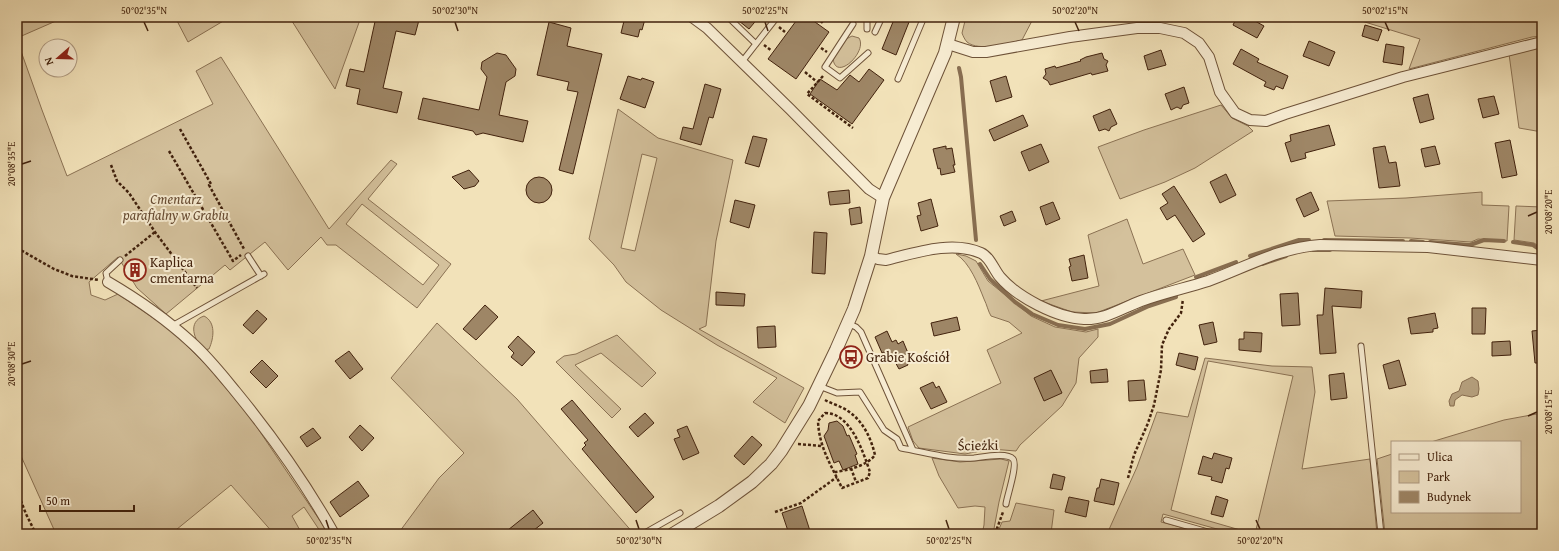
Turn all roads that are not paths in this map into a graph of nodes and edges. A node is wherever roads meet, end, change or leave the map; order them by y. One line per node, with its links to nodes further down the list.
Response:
1 (692, 17): 15 (street)
2 (728, 17): 12 (lane)
3 (777, 17): 12 (lane)
4 (867, 17): 9 (lane)
5 (882, 17): 10 (lane)
6 (924, 17): 16 (lane)
7 (954, 17): 13 (street)
8 (853, 24): 14 (lane)
9 (867, 29)
10 (875, 32)
11 (1542, 42): 13 (street)
12 (756, 44): 15 (lane)
13 (948, 44): 17 (street)
14 (868, 53)
15 (741, 63): 17 (street)
16 (898, 79)
17 (883, 198): 19 (street)
18 (248, 256): 24 (lane)
19 (871, 256): 21 (street); 23 (street)
20 (120, 260): 22 (lane)
21 (1542, 260)
22 (108, 282): 24 (street)
23 (848, 324): 26 (street); 27 (lane)
24 (172, 326): 31 (street)
25 (1361, 346): 35 (lane)
26 (820, 392): 27 (lane, Ścieżki); 33 (street)
27 (913, 450): 28 (lane, Ścieżki)
28 (1006, 504)
29 (680, 513): 32 (lane)
30 (1166, 520): 34 (lane)
31 (334, 534)
32 (643, 534)
33 (673, 534)
34 (1215, 534)
35 (1381, 534)

